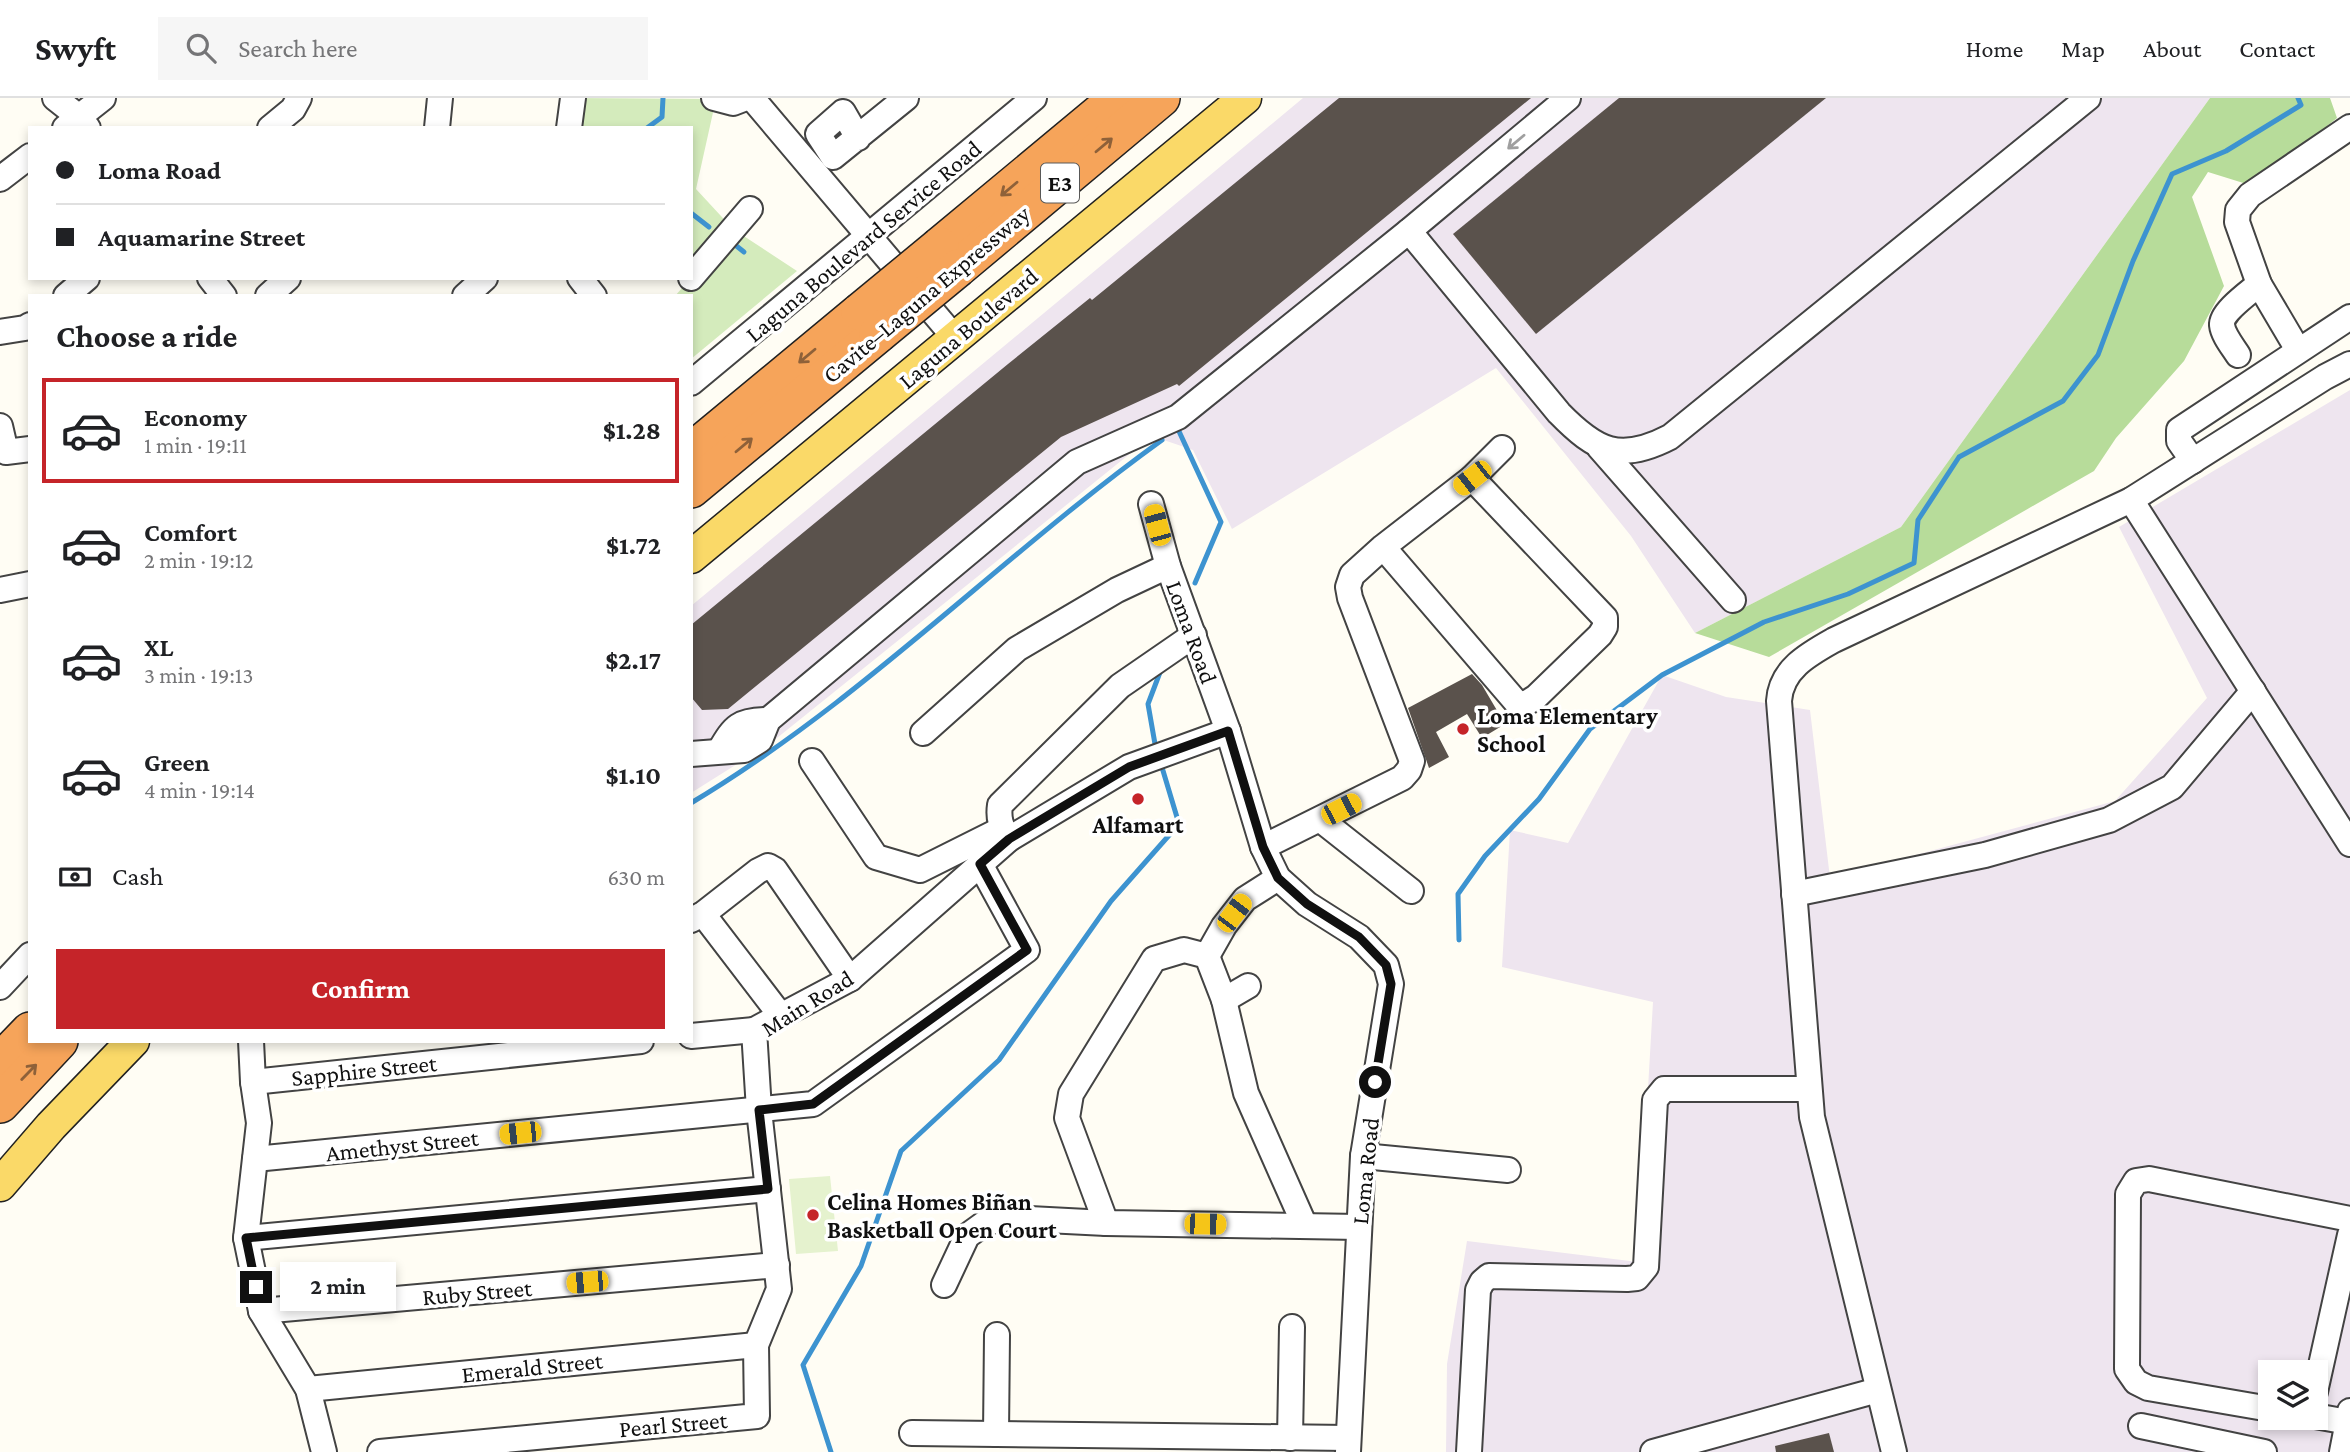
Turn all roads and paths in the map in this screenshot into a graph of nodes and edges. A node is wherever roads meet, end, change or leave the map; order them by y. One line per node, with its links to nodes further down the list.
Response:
1 (55, 98): 16 (street)
2 (103, 98): 16 (street)
3 (299, 98): 17 (street)
4 (440, 98): 18 (street)
5 (573, 98): 19 (street)
6 (714, 98): 7 (street)
7 (746, 98)
8 (752, 98): 26 (street)
9 (906, 98): 21 (street)
10 (1034, 98): 26 (street, Laguna Boulevard Service Road)
11 (1118, 98): 27 (highway, Cavite–Laguna Expressway / E3, one-way to 27)
12 (1161, 98): 27 (highway, Cavite–Laguna Expressway / E3, one-way to 12)
13 (1245, 98): 46 (main road, Laguna Boulevard)
14 (1568, 98): 25 (street, one-way to 25)
15 (2088, 98): 52 (street)
16 (77, 124)
17 (273, 126)
18 (437, 126)
19 (569, 126)
20 (2350, 127): 35 (street)
21 (858, 138)
22 (28, 158): 23 (street)
23 (0, 179)
24 (750, 209): 28 (street)
25 (1409, 231): 52 (street); 71 (street)
26 (869, 236): 46 (street); 50 (street, Laguna Boulevard Service Road)
27 (949, 257): 43 (highway, Cavite–Laguna Expressway / E3, bridge)
28 (693, 276)
29 (85, 280): 36 (street)
30 (212, 280): 37 (street)
31 (286, 280): 38 (street)
32 (483, 280): 39 (street)
33 (582, 280): 40 (street)
34 (689, 280): 41 (street)
35 (2259, 284): 47 (street); 48 (street)
36 (67, 294)
37 (223, 294)
38 (270, 294)
39 (467, 294)
40 (592, 294)
41 (677, 294)
42 (2350, 317): 47 (street)
43 (869, 323): 55 (highway, Cavite–Laguna Expressway / E3, one-way to 55); 58 (highway, Cavite–Laguna Expressway / E3, one-way to 43)
44 (28, 326): 45 (street)
45 (0, 332)
46 (955, 338): 62 (main road, Laguna Boulevard)
47 (2298, 350): 56 (street)
48 (2238, 355)
49 (2350, 364): 56 (street)
50 (693, 381)
51 (0, 426): 54 (street)
52 (1599, 447): 66 (street)
53 (1502, 448): 57 (street)
54 (28, 449)
55 (693, 451)
56 (2193, 461): 59 (street)
57 (1472, 478): 61 (street); 61 (street)
58 (693, 487)
59 (2132, 500): 68 (street); 79 (street)
60 (1151, 504): 63 (street, Loma Road)
61 (1383, 547): 73 (street)
62 (693, 555)
63 (1168, 566): 67 (street, Loma Road); 70 (street)
64 (28, 584): 65 (street)
65 (0, 590)
66 (1733, 600)
67 (1194, 635): 69 (street, Loma Road); 75 (street)
68 (2253, 691): 74 (street); 79 (street)
69 (1228, 731): 75 (street); 76 (street, Loma Road)
70 (923, 733)
71 (693, 754)
72 (812, 761): 75 (street)
73 (1321, 820): 76 (street); 78 (street)
74 (2350, 844)
75 (996, 846): 83 (street, Main Road); 99 (street, Amethyst Street)
76 (1263, 847): 77 (street, Loma Road)
77 (1278, 878): 81 (street); 100 (street, Loma Road)
78 (1411, 891)
79 (1794, 894): 97 (street)
80 (697, 917): 83 (street); 87 (street)
81 (1206, 956): 86 (street); 106 (street)
82 (28, 957): 84 (street)
83 (850, 979): 87 (street, Main Road)
84 (0, 986)
85 (1248, 986): 86 (street)
86 (1224, 1000): 107 (street)
87 (781, 1016): 88 (street, Main Road)
88 (754, 1030): 90 (street); 99 (street, Main Road)
89 (28, 1033): 95 (highway)
90 (693, 1036)
91 (57, 1043): 98 (highway, one-way to 91)
92 (131, 1043): 103 (main road)
93 (251, 1043): 96 (street)
94 (622, 1043): 96 (street, Sapphire Street)
95 (0, 1062)
96 (253, 1082): 101 (street)
97 (1809, 1089): 119 (street); 131 (street)
98 (0, 1104)
99 (759, 1110): 101 (street, Amethyst Street); 104 (street, Main Road)
100 (1363, 1156): 102 (street); 108 (street, Loma Road)
101 (255, 1159): 110 (street)
102 (1508, 1170)
103 (0, 1185)
104 (768, 1189): 110 (street); 111 (street, Main Road)
105 (2350, 1219): 120 (street)
106 (1106, 1223): 107 (street); 112 (street)
107 (1305, 1226): 108 (street)
108 (1359, 1227): 128 (street, Loma Road)
109 (2350, 1235): 117 (street)
110 (246, 1238): 113 (street)
111 (776, 1265): 113 (street, Ruby Street); 116 (street, Main Road)
112 (944, 1285)
113 (261, 1311): 118 (street)
114 (1292, 1327): 127 (street)
115 (997, 1335): 126 (street)
116 (756, 1345): 118 (street, Emerald Street); 121 (street, Main Road)
117 (2322, 1360)
118 (308, 1390): 129 (street)
119 (1878, 1390): 132 (street); 133 (street)
120 (2258, 1407)
121 (757, 1416): 130 (street, Pearl Street)
122 (2328, 1416): 123 (street)
123 (2349, 1416): 135 (street)
124 (2141, 1426): 134 (street)
125 (912, 1433): 126 (street)
126 (996, 1434): 127 (street)
127 (1290, 1438): 128 (street)
128 (1348, 1445)
129 (324, 1452)
130 (380, 1452)
131 (1469, 1452)
132 (1653, 1452)
133 (1894, 1452)
134 (2264, 1452)
135 (2342, 1452)

